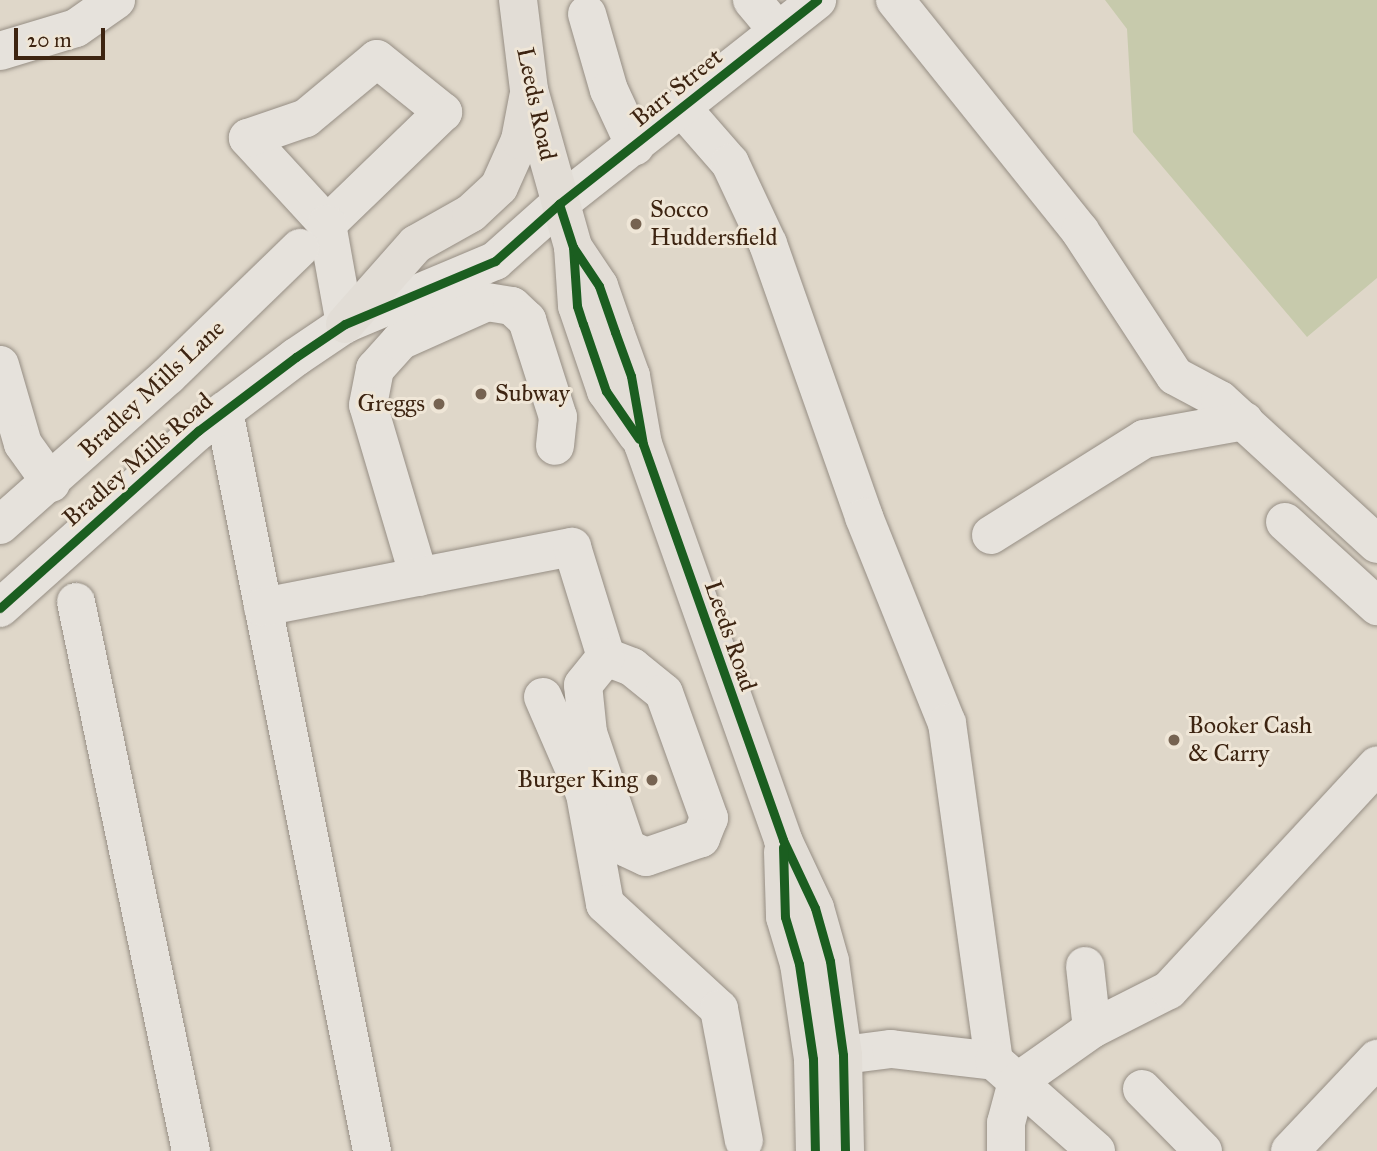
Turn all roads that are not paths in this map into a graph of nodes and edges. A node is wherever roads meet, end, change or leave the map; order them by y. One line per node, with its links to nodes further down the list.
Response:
1 (116, 0): 8 (street)
2 (518, 0): 9 (main road, Leeds Road)
3 (752, 0): 7 (street)
4 (817, 0): 7 (street, Barr Street)
5 (895, 0): 18 (street)
6 (587, 14): 11 (street)
7 (778, 31): 10 (street, Barr Street)
8 (0, 51)
9 (529, 90): 12 (main road, Leeds Road); 14 (main road)
10 (682, 108): 11 (street, Barr Street); 38 (street)
11 (635, 146): 12 (street, Barr Street)
12 (559, 204): 14 (street, Bradley Mills Road); 36 (main road, Leeds Road)
13 (314, 236): 13 (street, Bradley Mills Lane); 14 (street); 16 (street, Bradley Mills Lane)
14 (345, 324): 17 (street, Bradley Mills Road)
15 (0, 365): 20 (street)
16 (168, 376): 17 (street); 20 (street, Bradley Mills Lane)
17 (211, 421): 29 (street); 30 (street, Bradley Mills Road)
18 (1244, 421): 21 (street); 24 (street)
19 (555, 446): 26 (street)
20 (51, 483): 23 (street, Bradley Mills Lane)
21 (1364, 507): 25 (street)
22 (1285, 522): 28 (street)
23 (0, 525)
24 (991, 535)
25 (1377, 544)
26 (419, 577): 29 (street); 31 (street)
27 (76, 601): 42 (street)
28 (1377, 606)
29 (263, 607): 43 (street)
30 (0, 608)
31 (606, 657): 31 (street)
32 (543, 697): 40 (street)
33 (1377, 765): 35 (street)
34 (1085, 965): 35 (street)
35 (1091, 1028): 38 (street)
36 (828, 1057): 38 (street); 44 (main road, Leeds Road); 45 (main road, Leeds Road)
37 (1377, 1059): 48 (street)
38 (1006, 1072): 41 (street); 46 (street)
39 (1142, 1089): 47 (street)
40 (744, 1140)
41 (1010, 1147)
42 (191, 1151)
43 (372, 1151)
44 (815, 1151)
45 (845, 1151)
46 (1096, 1151)
47 (1203, 1151)
48 (1290, 1151)

